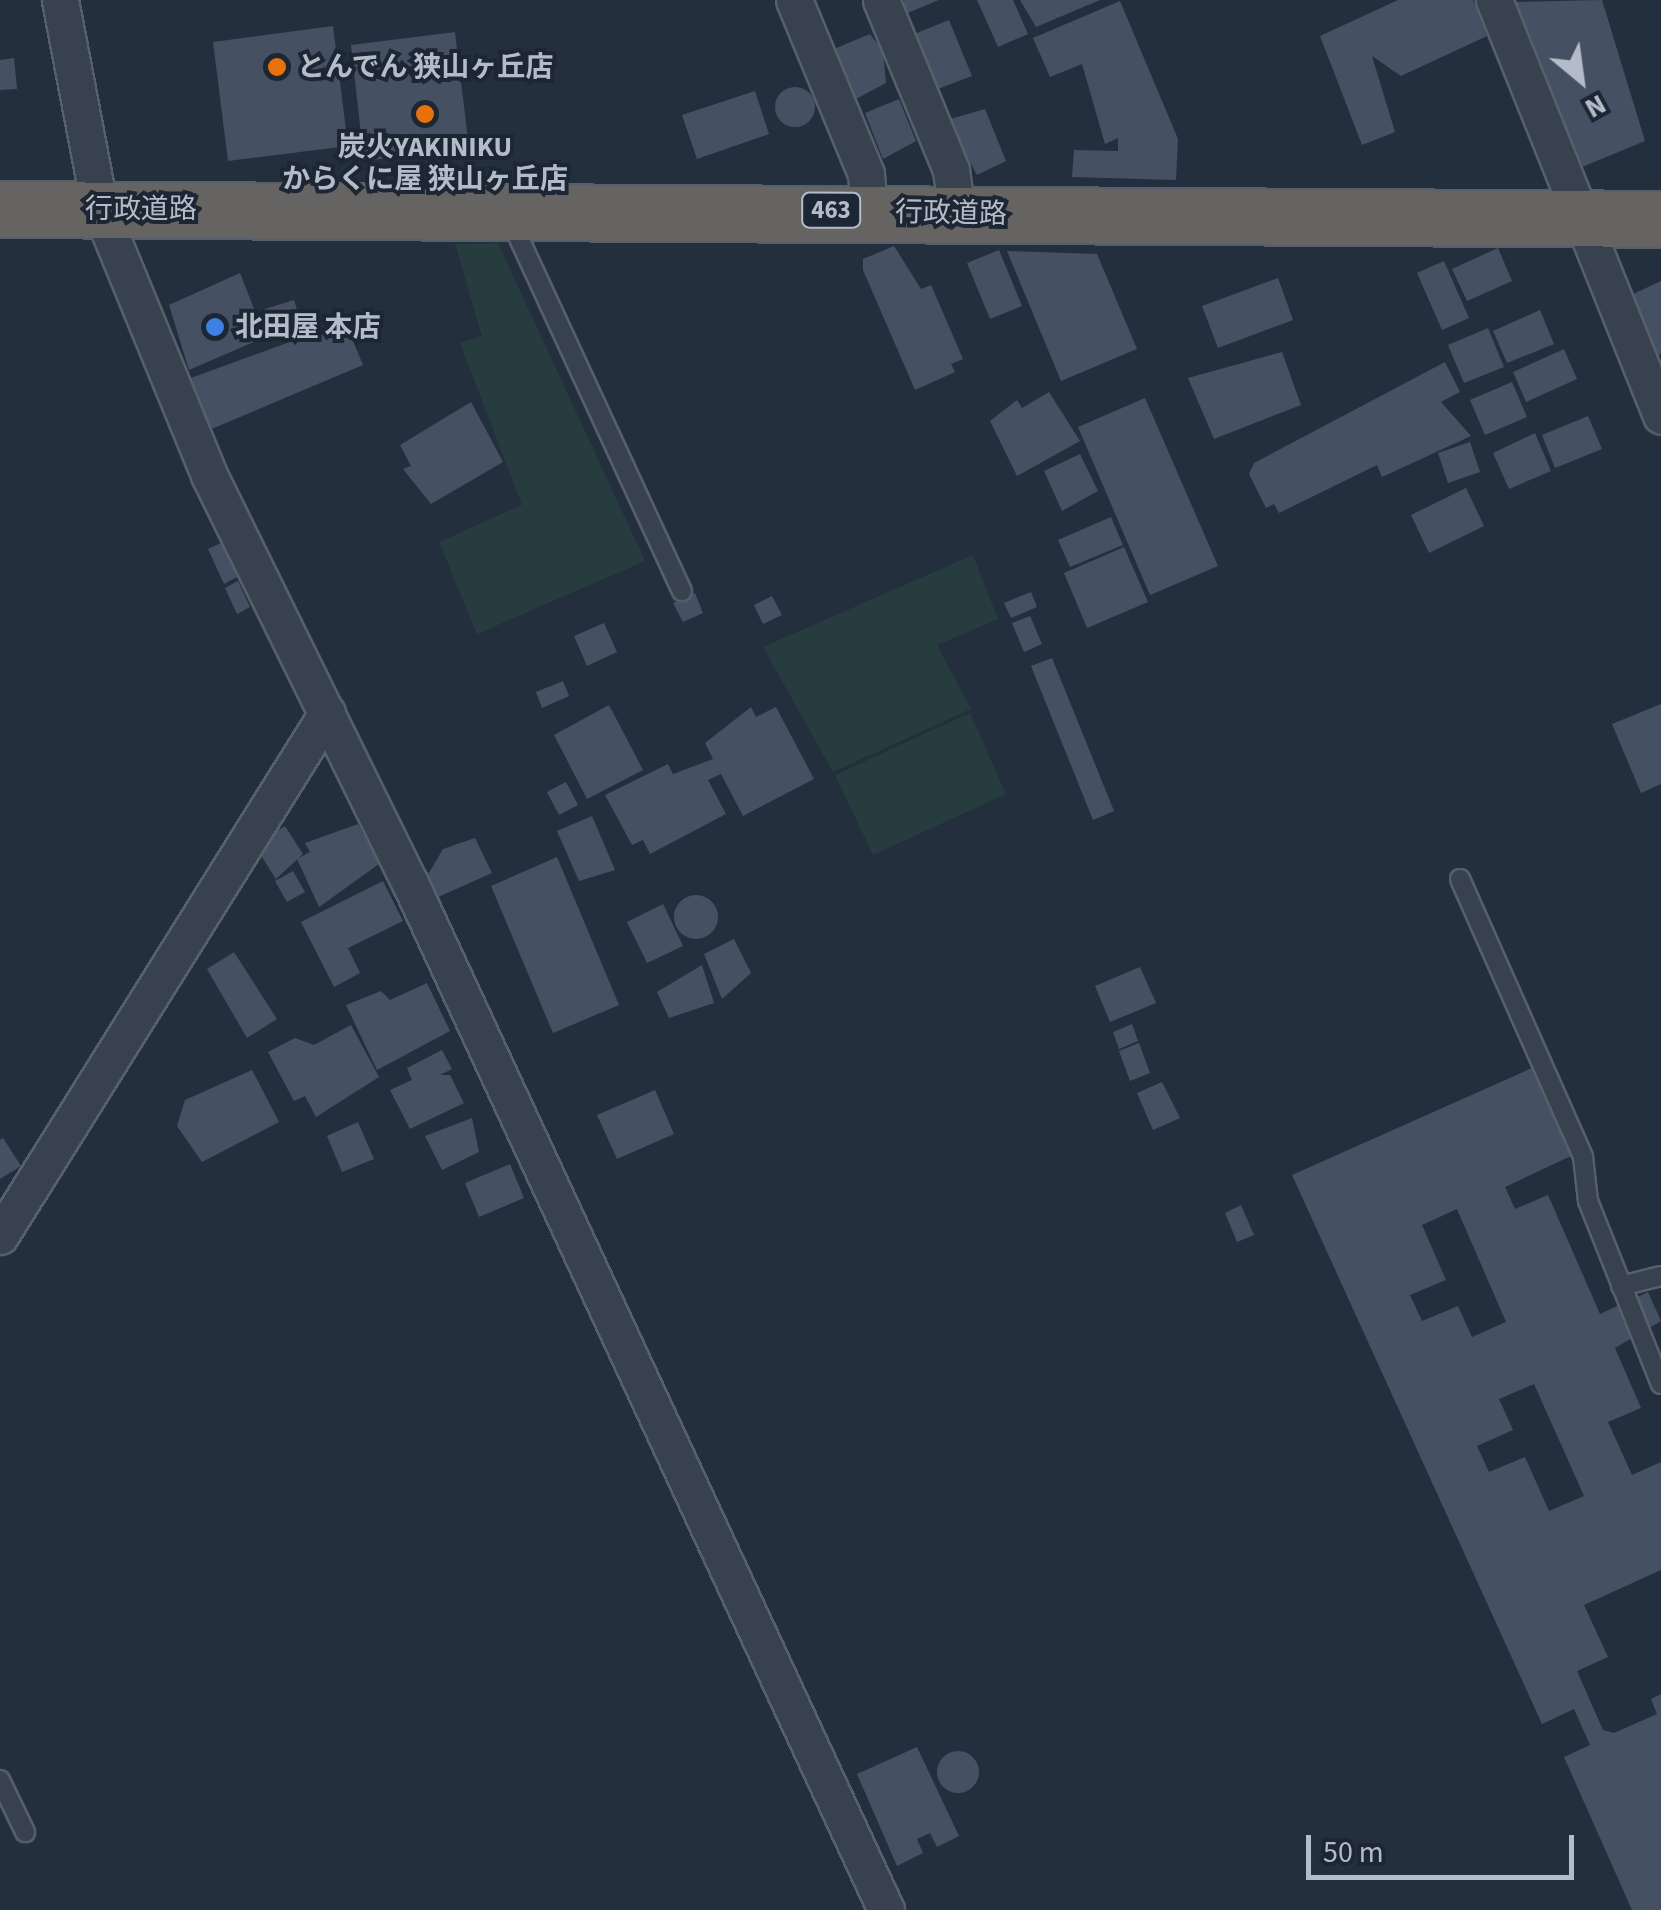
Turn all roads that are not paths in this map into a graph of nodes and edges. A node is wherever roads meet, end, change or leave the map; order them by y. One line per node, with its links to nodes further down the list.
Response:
1 (60, 0): 7 (street)
2 (794, 0): 8 (street)
3 (881, 0): 9 (street)
4 (1494, 0): 11 (street)
5 (0, 208): 7 (highway, 行政道路 / 463)
6 (505, 208): 7 (highway, 行政道路 / 463); 8 (highway, 行政道路 / 463); 13 (lane)
7 (100, 209): 14 (street)
8 (869, 211): 9 (highway, 行政道路 / 463)
9 (957, 214): 11 (highway, 行政道路 / 463)
10 (1661, 219): 11 (highway, 行政道路 / 463)
11 (1584, 220): 12 (street)
12 (1661, 416)
13 (682, 590)
14 (328, 713): 16 (street); 22 (street)
15 (1460, 879): 18 (lane)
16 (0, 1236)
17 (1661, 1276): 18 (lane)
18 (1621, 1286): 19 (lane)
19 (1661, 1384)
20 (0, 1780): 21 (lane)
21 (24, 1832)
22 (886, 1910)

